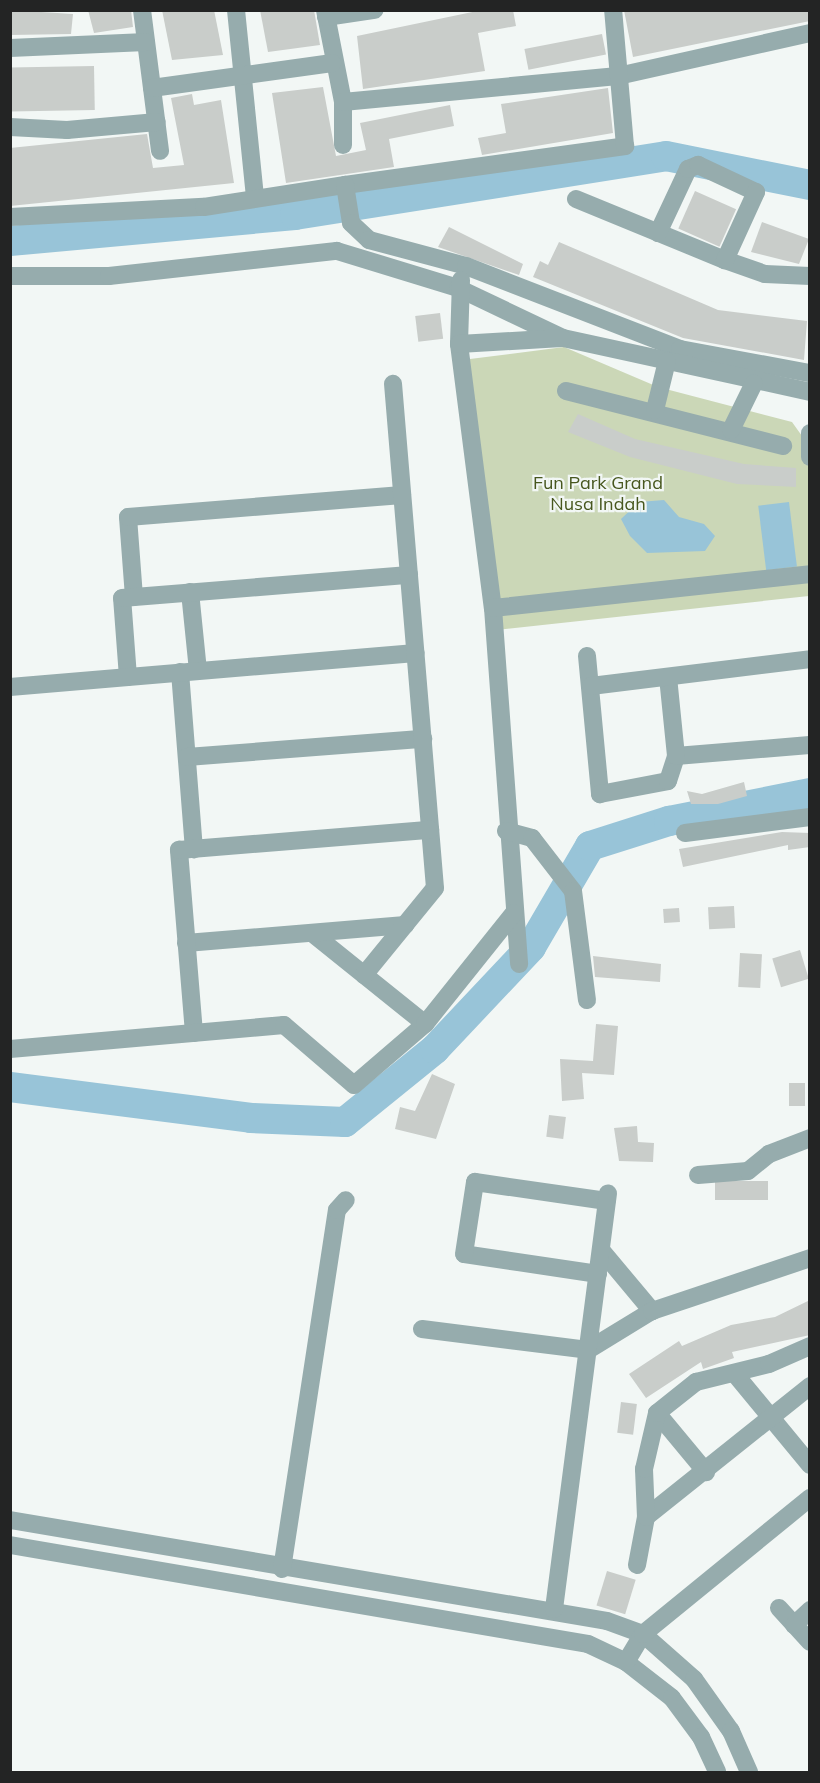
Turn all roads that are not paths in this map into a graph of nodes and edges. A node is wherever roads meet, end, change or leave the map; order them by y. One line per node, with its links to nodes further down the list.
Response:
1 (142, 10): 7 (street)
2 (236, 10): 11 (street)
3 (374, 10): 5 (street)
4 (613, 10): 10 (street)
5 (326, 14): 9 (street)
6 (810, 33): 10 (street)
7 (146, 42): 8 (street); 12 (street)
8 (10, 48)
9 (332, 63): 11 (street); 13 (street)
10 (618, 76): 13 (street); 18 (street)
11 (242, 78): 12 (street); 19 (street)
12 (152, 88): 14 (street)
13 (343, 102): 16 (street)
14 (157, 122): 15 (street); 17 (street)
15 (10, 127)
16 (343, 145)
17 (160, 151)
18 (346, 188): 19 (street); 23 (street)
19 (255, 198): 21 (street)
20 (576, 199): 22 (street)
21 (10, 217)
22 (658, 232): 24 (street); 24 (street)
23 (366, 248): 25 (street); 26 (street); 28 (street)
24 (725, 260): 27 (street)
25 (466, 266): 28 (street); 32 (street)
26 (10, 276)
27 (810, 276)
28 (458, 288): 29 (street); 30 (street)
29 (563, 338): 30 (street); 31 (street)
30 (459, 344): 47 (street)
31 (667, 361): 33 (street); 37 (street)
32 (810, 373)
33 (754, 383): 36 (street); 38 (street)
34 (393, 384): 42 (street)
35 (566, 391): 37 (street)
36 (810, 392)
37 (655, 410): 38 (street)
38 (731, 430): 40 (street)
39 (810, 433): 41 (street)
40 (783, 446)
41 (810, 457)
42 (402, 495): 44 (street); 46 (street)
43 (810, 574): 47 (street)
44 (409, 575): 45 (street); 48 (street)
45 (190, 592): 46 (street); 51 (street)
46 (135, 597): 52 (street)
47 (493, 608): 62 (street)
48 (416, 653): 51 (street); 56 (street)
49 (587, 656): 54 (street)
50 (810, 659): 53 (street)
51 (189, 672): 52 (street); 59 (street)
52 (128, 677): 55 (street)
53 (668, 677): 54 (street); 58 (street)
54 (591, 686): 58 (street)
55 (10, 687)
56 (423, 739): 59 (street); 61 (street)
57 (810, 745): 58 (street)
58 (676, 756)
59 (187, 757): 64 (street)
60 (810, 817): 63 (street)
61 (430, 830): 64 (street); 66 (street)
62 (506, 831): 65 (street); 71 (street)
63 (685, 833)
64 (194, 849): 68 (street)
65 (514, 913): 69 (street); 72 (street)
66 (405, 925): 67 (street); 70 (street)
67 (312, 933): 68 (street); 70 (street)
68 (186, 943): 73 (street)
69 (519, 964)
70 (364, 975): 72 (street)
71 (587, 1000)
72 (425, 1024): 73 (street)
73 (194, 1033): 74 (street)
74 (10, 1049)
75 (810, 1138): 76 (street)
76 (698, 1175)
77 (346, 1200): 98 (street)
78 (601, 1250): 80 (street); 80 (street); 81 (street)
79 (810, 1258): 81 (street)
80 (598, 1274): 84 (street)
81 (652, 1311): 84 (street)
82 (422, 1329): 84 (street)
83 (810, 1346): 85 (street)
84 (588, 1350): 100 (street)
85 (735, 1374): 87 (street); 88 (street)
86 (810, 1386): 88 (street)
87 (657, 1413): 90 (street); 92 (street)
88 (771, 1418): 89 (street); 90 (street)
89 (810, 1465)
90 (706, 1472): 92 (street)
91 (810, 1498): 103 (street)
92 (646, 1517): 97 (street)
93 (10, 1521): 94 (street)
94 (63, 1530): 96 (street); 98 (street)
95 (10, 1545): 96 (street)
96 (60, 1554): 105 (street)
97 (637, 1565)
98 (282, 1569): 100 (street)
99 (779, 1608): 102 (street)
100 (554, 1609): 103 (street)
101 (810, 1610): 102 (street)
102 (794, 1625): 104 (street)
103 (644, 1634): 105 (street); 107 (street)
104 (810, 1642)
105 (626, 1662): 106 (street)
106 (717, 1773)
107 (748, 1773)

